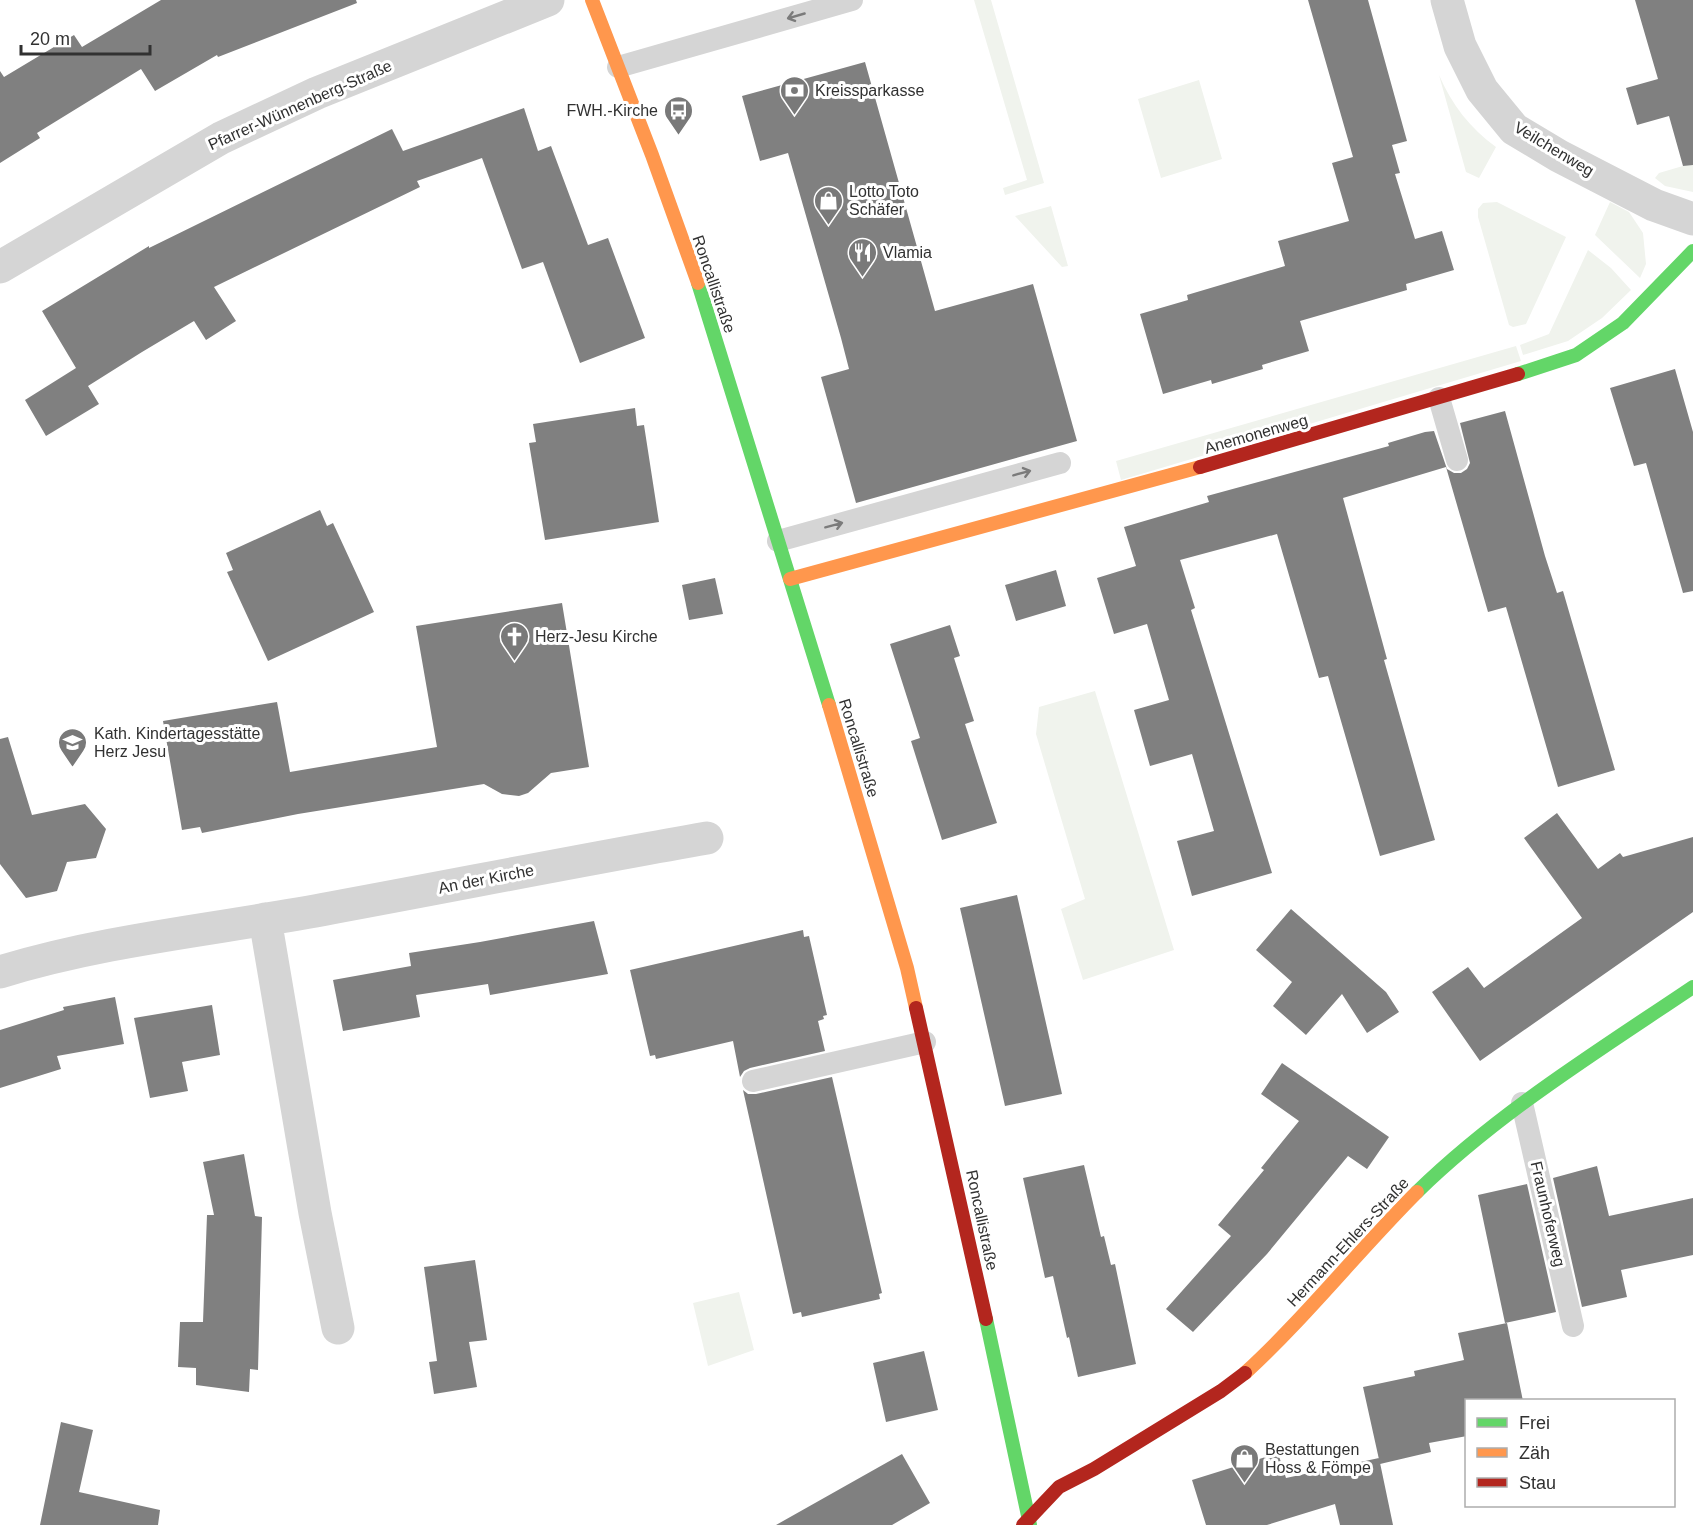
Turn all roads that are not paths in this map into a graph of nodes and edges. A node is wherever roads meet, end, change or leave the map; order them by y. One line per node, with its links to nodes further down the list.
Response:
1 (548, 0): 8 (street, Pfarrer-Wünnenberg-Straße)
2 (592, 0): 5 (street, Roncallistraße)
3 (852, 0): 5 (lane, one-way to 5)
4 (1447, 0): 6 (street, Veilchenweg)
5 (618, 67): 12 (street, Roncallistraße)
6 (1693, 219)
7 (1693, 251): 9 (street, Anemonenweg)
8 (0, 267)
9 (1439, 398): 10 (lane); 13 (street, Anemonenweg)
10 (1457, 460)
11 (1060, 463): 12 (lane, one-way to 11)
12 (778, 541): 13 (street, Roncallistraße)
13 (790, 579): 18 (street, Roncallistraße)
14 (707, 838): 15 (street, An der Kirche)
15 (265, 919): 16 (street, An der Kirche); 22 (street)
16 (0, 972)
17 (1693, 987): 20 (street, Hermann-Ehlers-Straße)
18 (925, 1042): 19 (lane); 23 (street, Roncallistraße)
19 (753, 1081)
20 (1522, 1103): 21 (lane, Fraunhoferweg); 23 (street, Hermann-Ehlers-Straße)
21 (1573, 1326)
22 (338, 1328)
23 (1027, 1522)

